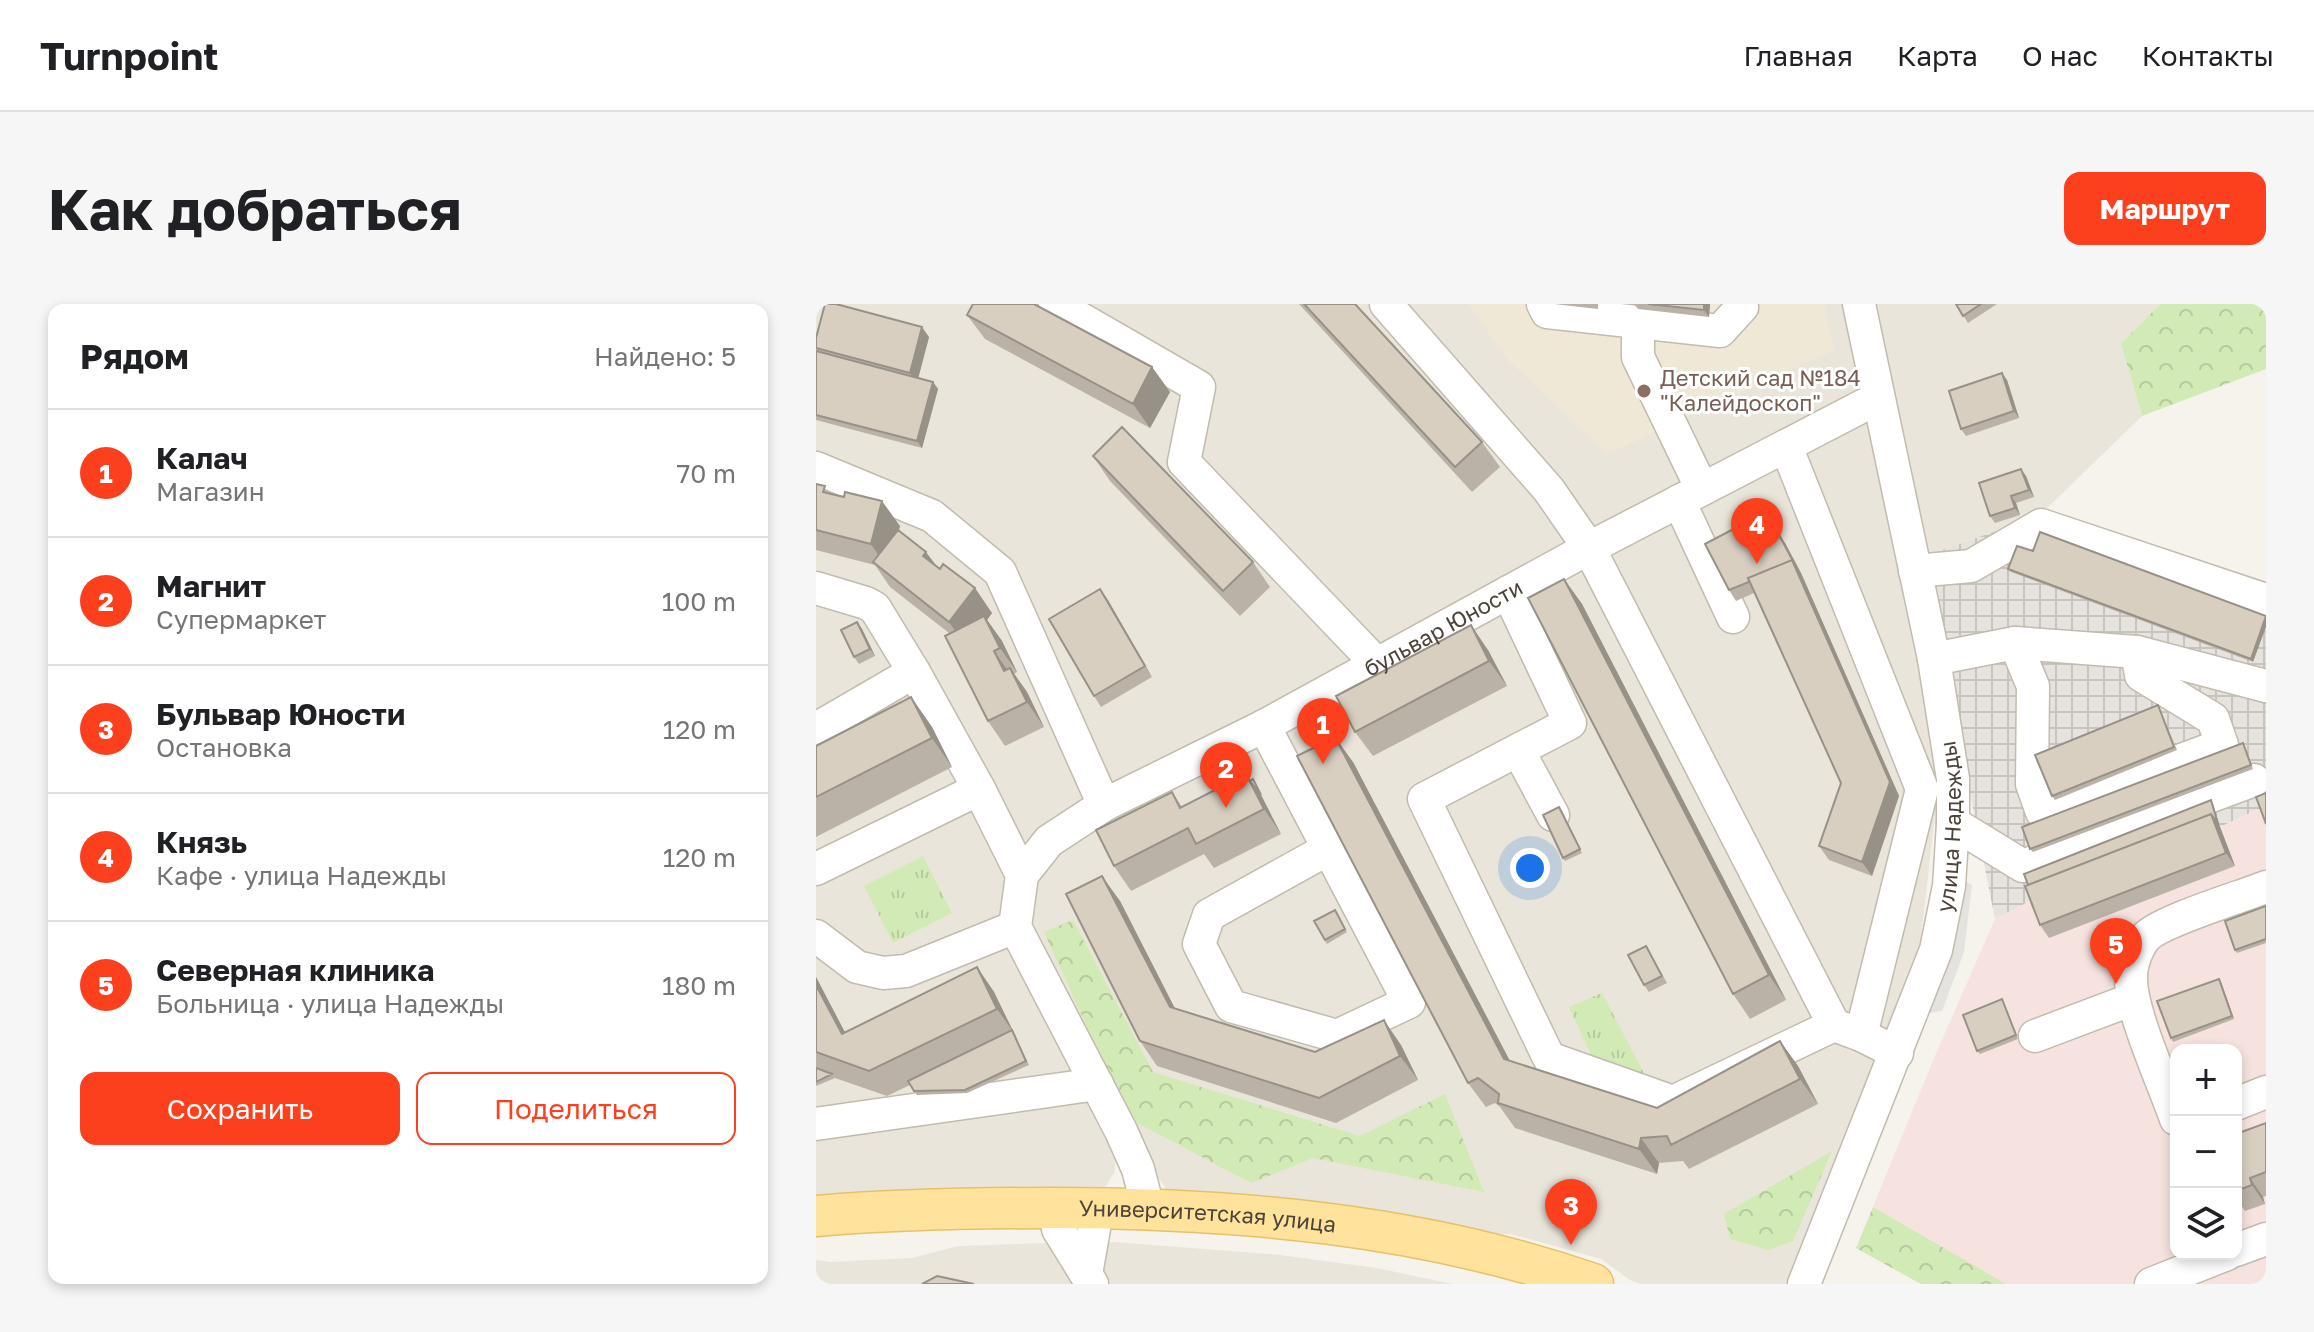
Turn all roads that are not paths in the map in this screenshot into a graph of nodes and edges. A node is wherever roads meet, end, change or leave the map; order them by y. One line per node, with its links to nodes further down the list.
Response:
1 (1055, 304): 20 (street)
2 (1386, 304): 11 (street)
3 (1543, 304): 6 (street)
4 (1741, 304): 6 (street)
5 (1859, 304): 7 (street, улица Надежды)
6 (1638, 322): 10 (street)
7 (1878, 398): 8 (street, бульвар Юности); 12 (street, улица Надежды)
8 (1786, 446): 10 (street, бульвар Юности); 38 (street)
9 (816, 468): 28 (street)
10 (1691, 495): 11 (street, бульвар Юности); 16 (street)
11 (1589, 548): 14 (street, бульвар Юности); 38 (street)
12 (1915, 571): 15 (street); 19 (street, улица Надежды)
13 (816, 588): 21 (street)
14 (1508, 592): 20 (street, бульвар Юности); 25 (street)
15 (2266, 600)
16 (1733, 617)
17 (2015, 643): 18 (street); 18 (street); 19 (street)
18 (2137, 652): 22 (street)
19 (1934, 659): 30 (street, улица Надежды)
20 (1377, 664): 23 (street, бульвар Юности)
21 (914, 672): 24 (street); 27 (street)
22 (2266, 686)
23 (1264, 726): 28 (street, бульвар Юности); 31 (street)
24 (816, 729)
25 (1518, 750): 29 (street); 38 (street)
26 (2254, 780): 30 (street)
27 (979, 789): 32 (street); 33 (street)
28 (1104, 805): 33 (street, бульвар Юности)
29 (1553, 815)
30 (1953, 823): 40 (street, улица Надежды)
31 (1328, 849): 31 (street)
32 (816, 869)
33 (1022, 875): 35 (street)
34 (2266, 887): 37 (street)
35 (1015, 927): 36 (street); 41 (street)
36 (816, 936)
37 (2133, 999): 39 (street); 44 (street)
38 (1848, 1030): 40 (street)
39 (2035, 1036)
40 (1897, 1053): 56 (street, улица Надежды)
41 (1097, 1084): 45 (street); 48 (street)
42 (2266, 1092): 43 (street)
43 (2242, 1102)
44 (2175, 1116)
45 (816, 1124)
46 (816, 1216): 47 (main road, Университетская улица)
47 (1076, 1218): 48 (main road, Университетская улица); 50 (main road, Университетская улица); 53 (street)
48 (1148, 1220): 54 (main road, Университетская улица); 55 (main road, Университетская улица)
49 (2266, 1239): 51 (street)
50 (816, 1241)
51 (2242, 1248)
52 (2211, 1260): 57 (street)
53 (1089, 1279)
54 (1517, 1284)
55 (1593, 1284)
56 (1804, 1284)
57 (2151, 1284)

